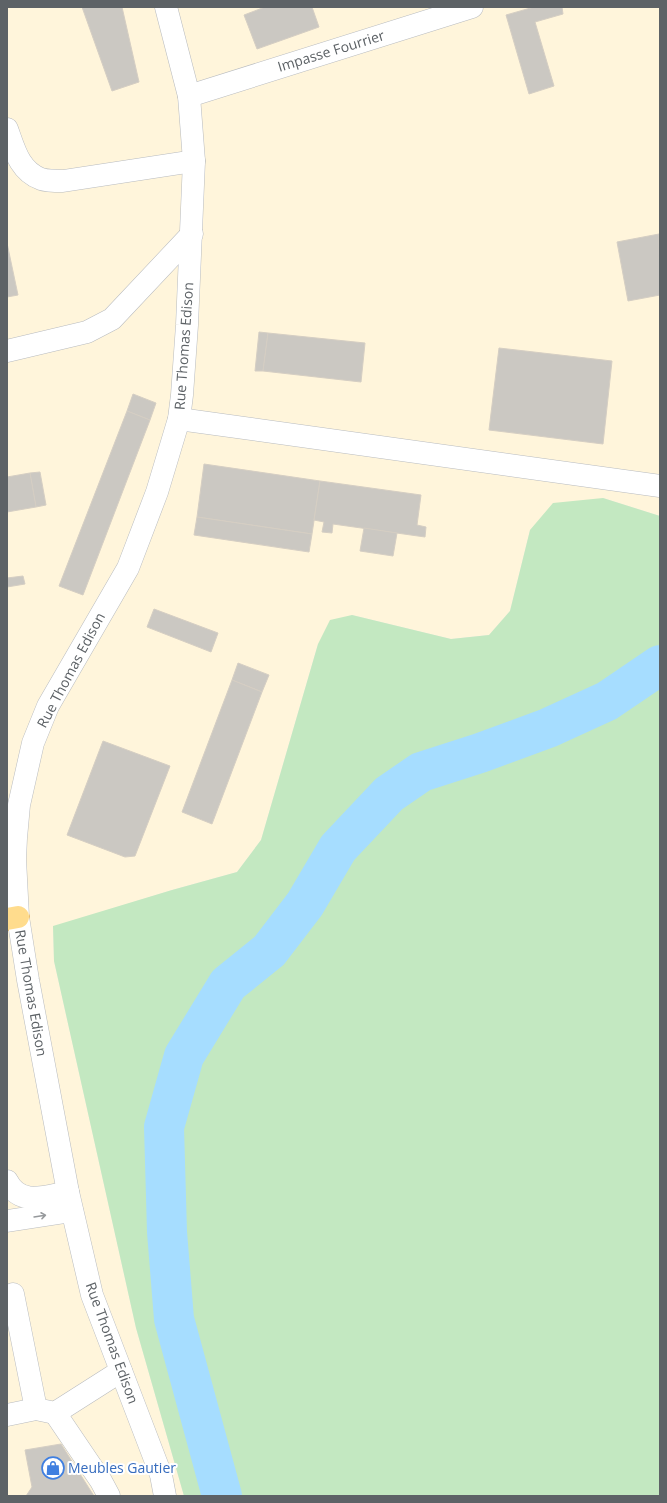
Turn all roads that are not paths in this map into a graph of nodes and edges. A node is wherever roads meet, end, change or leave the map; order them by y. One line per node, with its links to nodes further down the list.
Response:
1 (166, 7): 3 (street, Rue Thomas Edison)
2 (472, 7): 3 (street, Impasse Fourrier)
3 (189, 96): 5 (street, Rue Thomas Edison)
4 (7, 129): 5 (street)
5 (194, 161): 6 (street, Rue Thomas Edison)
6 (192, 234): 7 (street); 8 (street, Rue Thomas Edison)
7 (7, 351)
8 (179, 419): 9 (street); 10 (street, Rue Thomas Edison)
9 (660, 486)
10 (13, 918): 14 (street, Rue Thomas Edison)
11 (7, 1181): 13 (street)
12 (7, 1198): 13 (street)
13 (30, 1199): 14 (street)
14 (70, 1202): 15 (street, one-way to 14); 17 (street, Rue Thomas Edison)
15 (7, 1221)
16 (13, 1294): 18 (street)
17 (121, 1372): 18 (street); 21 (street, Rue Thomas Edison)
18 (46, 1411): 19 (street); 20 (street)
19 (7, 1415)
20 (109, 1496)
21 (165, 1496)

